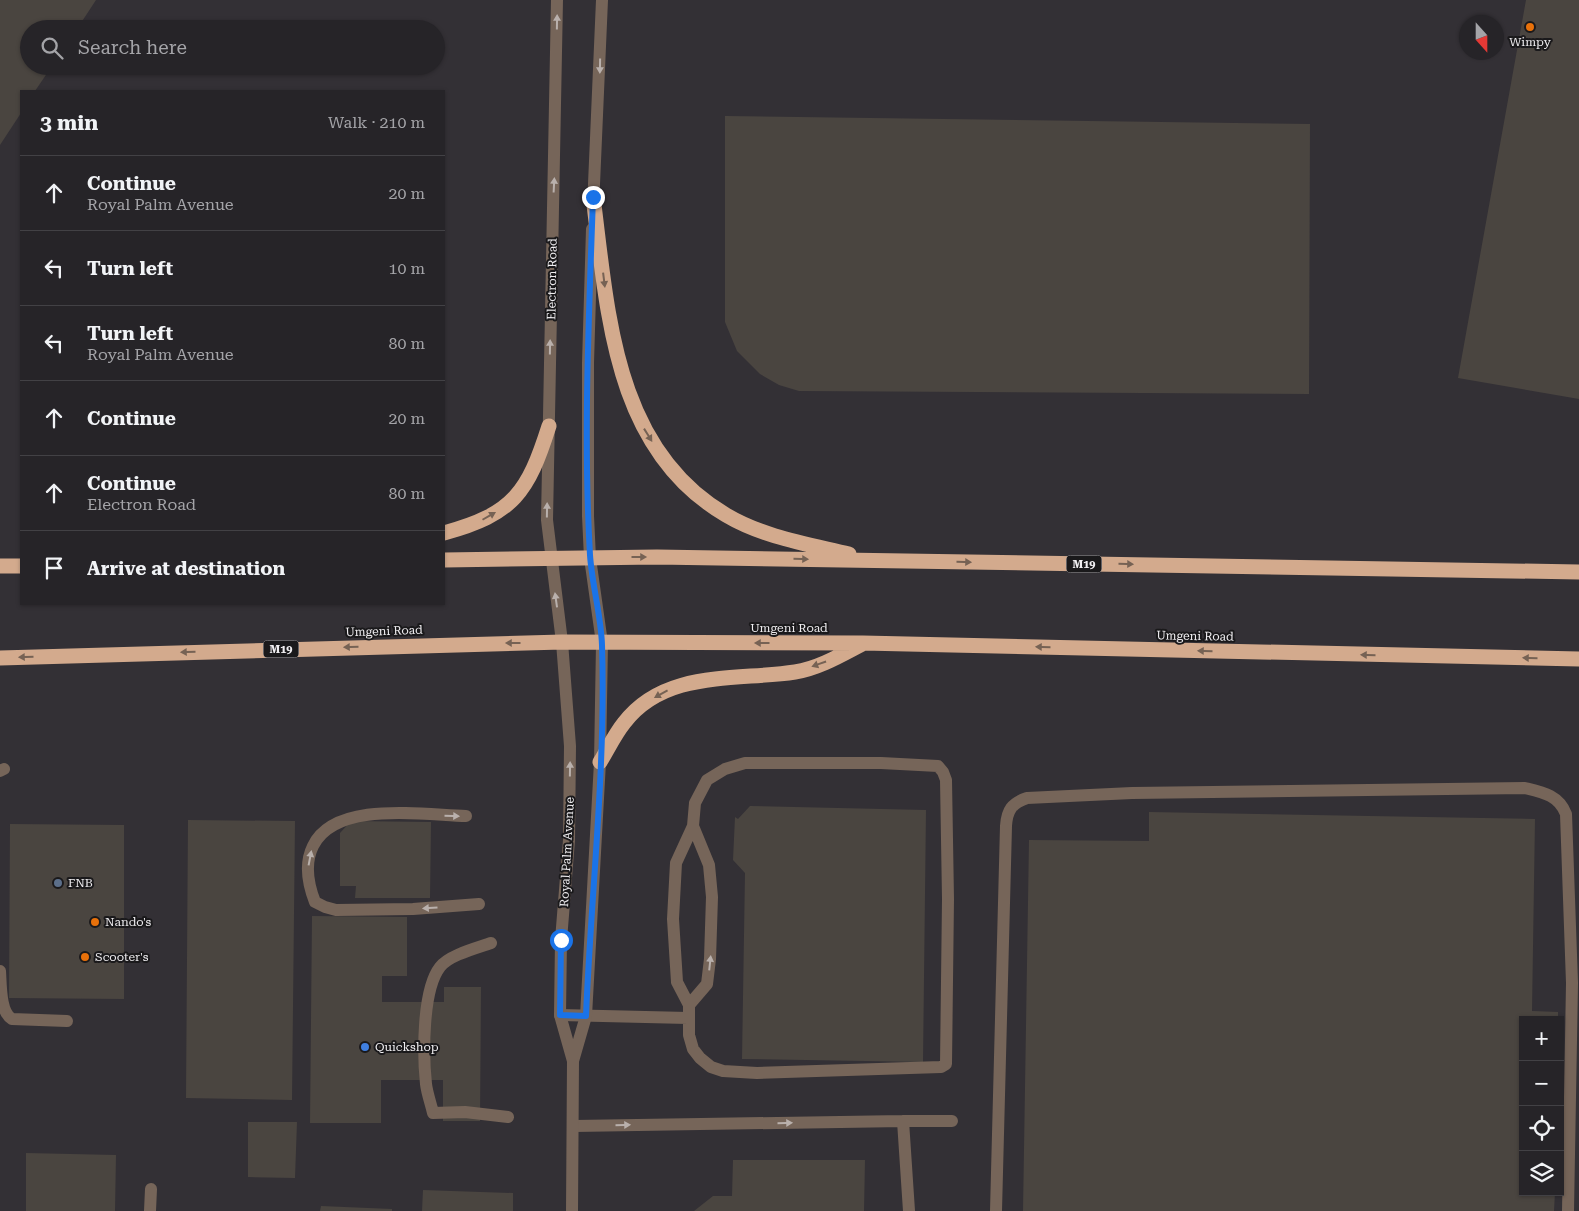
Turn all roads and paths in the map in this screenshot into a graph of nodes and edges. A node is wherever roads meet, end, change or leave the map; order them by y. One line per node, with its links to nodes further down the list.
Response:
1 (557, 0): 4 (street, Electron Road, one-way to 1)
2 (602, 0): 3 (street, one-way to 3)
3 (593, 197): 7 (street); 9 (highway, one-way to 9)
4 (549, 426): 5 (highway, one-way to 4); 6 (street, Electron Road, one-way to 4)
5 (445, 533)
6 (550, 558): 7 (highway, M19); 8 (highway, M19); 13 (street, Royal Palm Avenue, one-way to 6)
7 (590, 558): 9 (highway, M19, one-way to 9); 14 (street, Royal Palm Avenue)
8 (445, 560)
9 (877, 561): 12 (highway, M19, one-way to 12)
10 (0, 566): 11 (highway)
11 (20, 566)
12 (1579, 572)
13 (562, 642): 14 (highway, Umgeni Road / M19); 16 (highway, Umgeni Road / M19, one-way to 16); 25 (street, Royal Palm Avenue, one-way to 13)
14 (602, 643): 15 (highway, Umgeni Road / M19, one-way to 14); 18 (street, Royal Palm Avenue)
15 (863, 643): 17 (highway, Umgeni Road / M19, one-way to 15); 18 (highway, one-way to 18)
16 (0, 658)
17 (1579, 659)
18 (600, 762): 26 (street, Royal Palm Avenue)
19 (466, 816): 21 (street, one-way to 19)
20 (693, 826): 24 (street); 24 (street, one-way to 20); 27 (street)
21 (479, 904)
22 (491, 943): 30 (street)
23 (0, 971): 28 (street)
24 (689, 1004): 27 (street)
25 (560, 1015): 26 (street); 29 (street, Royal Palm Avenue)
26 (586, 1016): 27 (street); 29 (street, Royal Palm Avenue)
27 (688, 1018)
28 (67, 1021)
29 (573, 1061): 33 (street, Royal Palm Avenue)
30 (508, 1117)
31 (902, 1121): 32 (street); 33 (street, one-way to 31); 37 (street)
32 (952, 1121)
33 (574, 1126): 36 (street, Royal Palm Avenue)
34 (151, 1189): 35 (street)
35 (150, 1211)
36 (572, 1211)
37 (909, 1211)
38 (996, 1211): 39 (street)
39 (1568, 1211)

